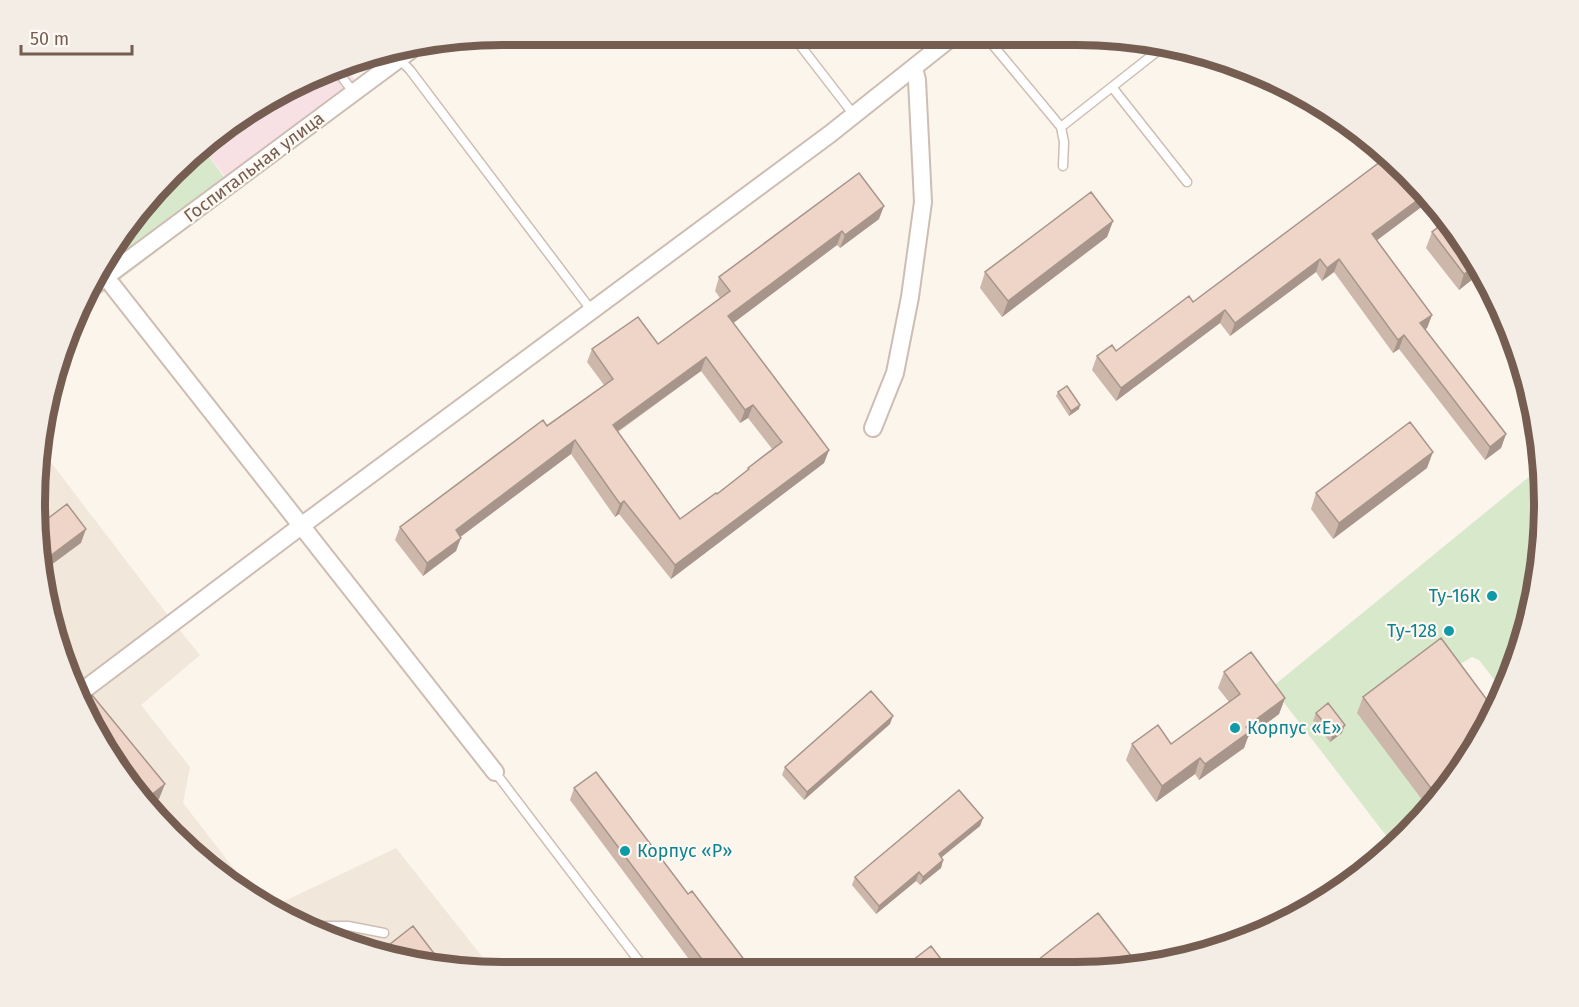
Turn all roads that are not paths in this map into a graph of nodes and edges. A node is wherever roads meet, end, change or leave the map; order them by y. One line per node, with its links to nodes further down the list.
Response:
1 (800, 45): 11 (lane)
2 (942, 45): 7 (street)
3 (993, 45): 12 (lane)
4 (1156, 52): 9 (lane)
5 (406, 56): 16 (lane)
6 (401, 57): 10 (street, Госпитальная улица)
7 (914, 68): 11 (street); 17 (street)
8 (341, 75): 10 (lane)
9 (1112, 87): 12 (lane); 14 (lane)
10 (354, 93): 15 (street, Госпитальная улица)
11 (854, 115): 16 (street)
12 (1061, 127): 13 (lane)
13 (1063, 166)
14 (1187, 182)
15 (104, 285): 18 (street)
16 (592, 311): 18 (street)
17 (873, 428)
18 (301, 526): 19 (street); 20 (street)
19 (85, 689)
20 (495, 772): 23 (lane)
21 (326, 926): 22 (lane)
22 (384, 933)
23 (640, 962)

